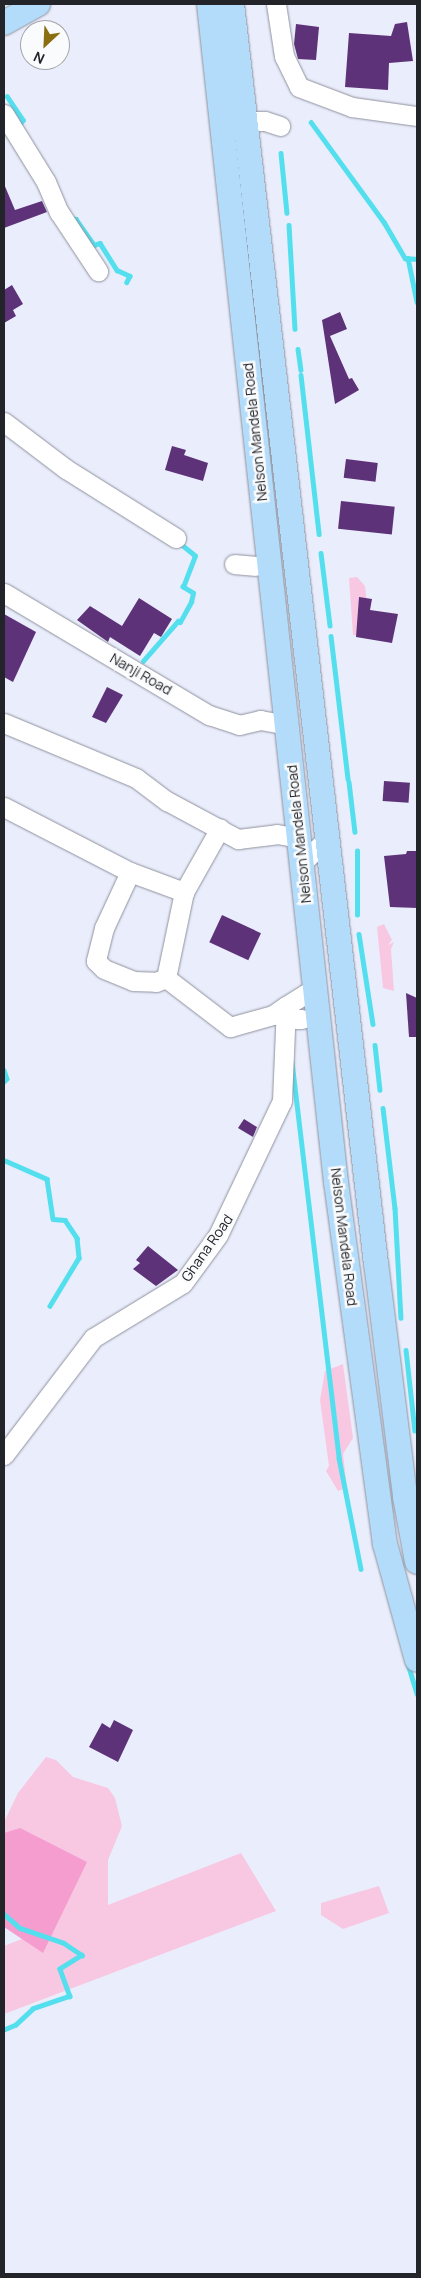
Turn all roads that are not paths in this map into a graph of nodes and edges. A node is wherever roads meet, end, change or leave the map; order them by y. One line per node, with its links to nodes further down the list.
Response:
1 (38, 4): 5 (main road)
2 (209, 4): 17 (main road, Nelson Mandela Road)
3 (232, 4): 8 (main road, Nelson Mandela Road)
4 (276, 4): 7 (street)
5 (4, 23)
6 (4, 114): 10 (street)
7 (417, 116)
8 (245, 121): 9 (street); 21 (main road, Nelson Mandela Road)
9 (280, 126)
10 (98, 271)
11 (4, 422): 12 (street)
12 (176, 538)
13 (234, 564): 14 (street)
14 (256, 566)
15 (4, 593): 17 (street, Nanji Road)
16 (4, 723): 19 (street)
17 (287, 725): 20 (main road, Nelson Mandela Road)
18 (4, 807): 23 (street)
19 (220, 828): 20 (street); 24 (street)
20 (299, 838): 22 (main road, Nelson Mandela Road)
21 (327, 839): 22 (street); 29 (main road, Nelson Mandela Road)
22 (302, 863): 26 (main road, Nelson Mandela Road)
23 (130, 872): 24 (street); 25 (street)
24 (184, 892): 25 (street)
25 (166, 978): 27 (street)
26 (315, 988): 27 (street); 30 (main road, Nelson Mandela Road)
27 (290, 1015): 28 (street, Ghana Road)
28 (4, 1455)
29 (417, 1562)
30 (417, 1660)

